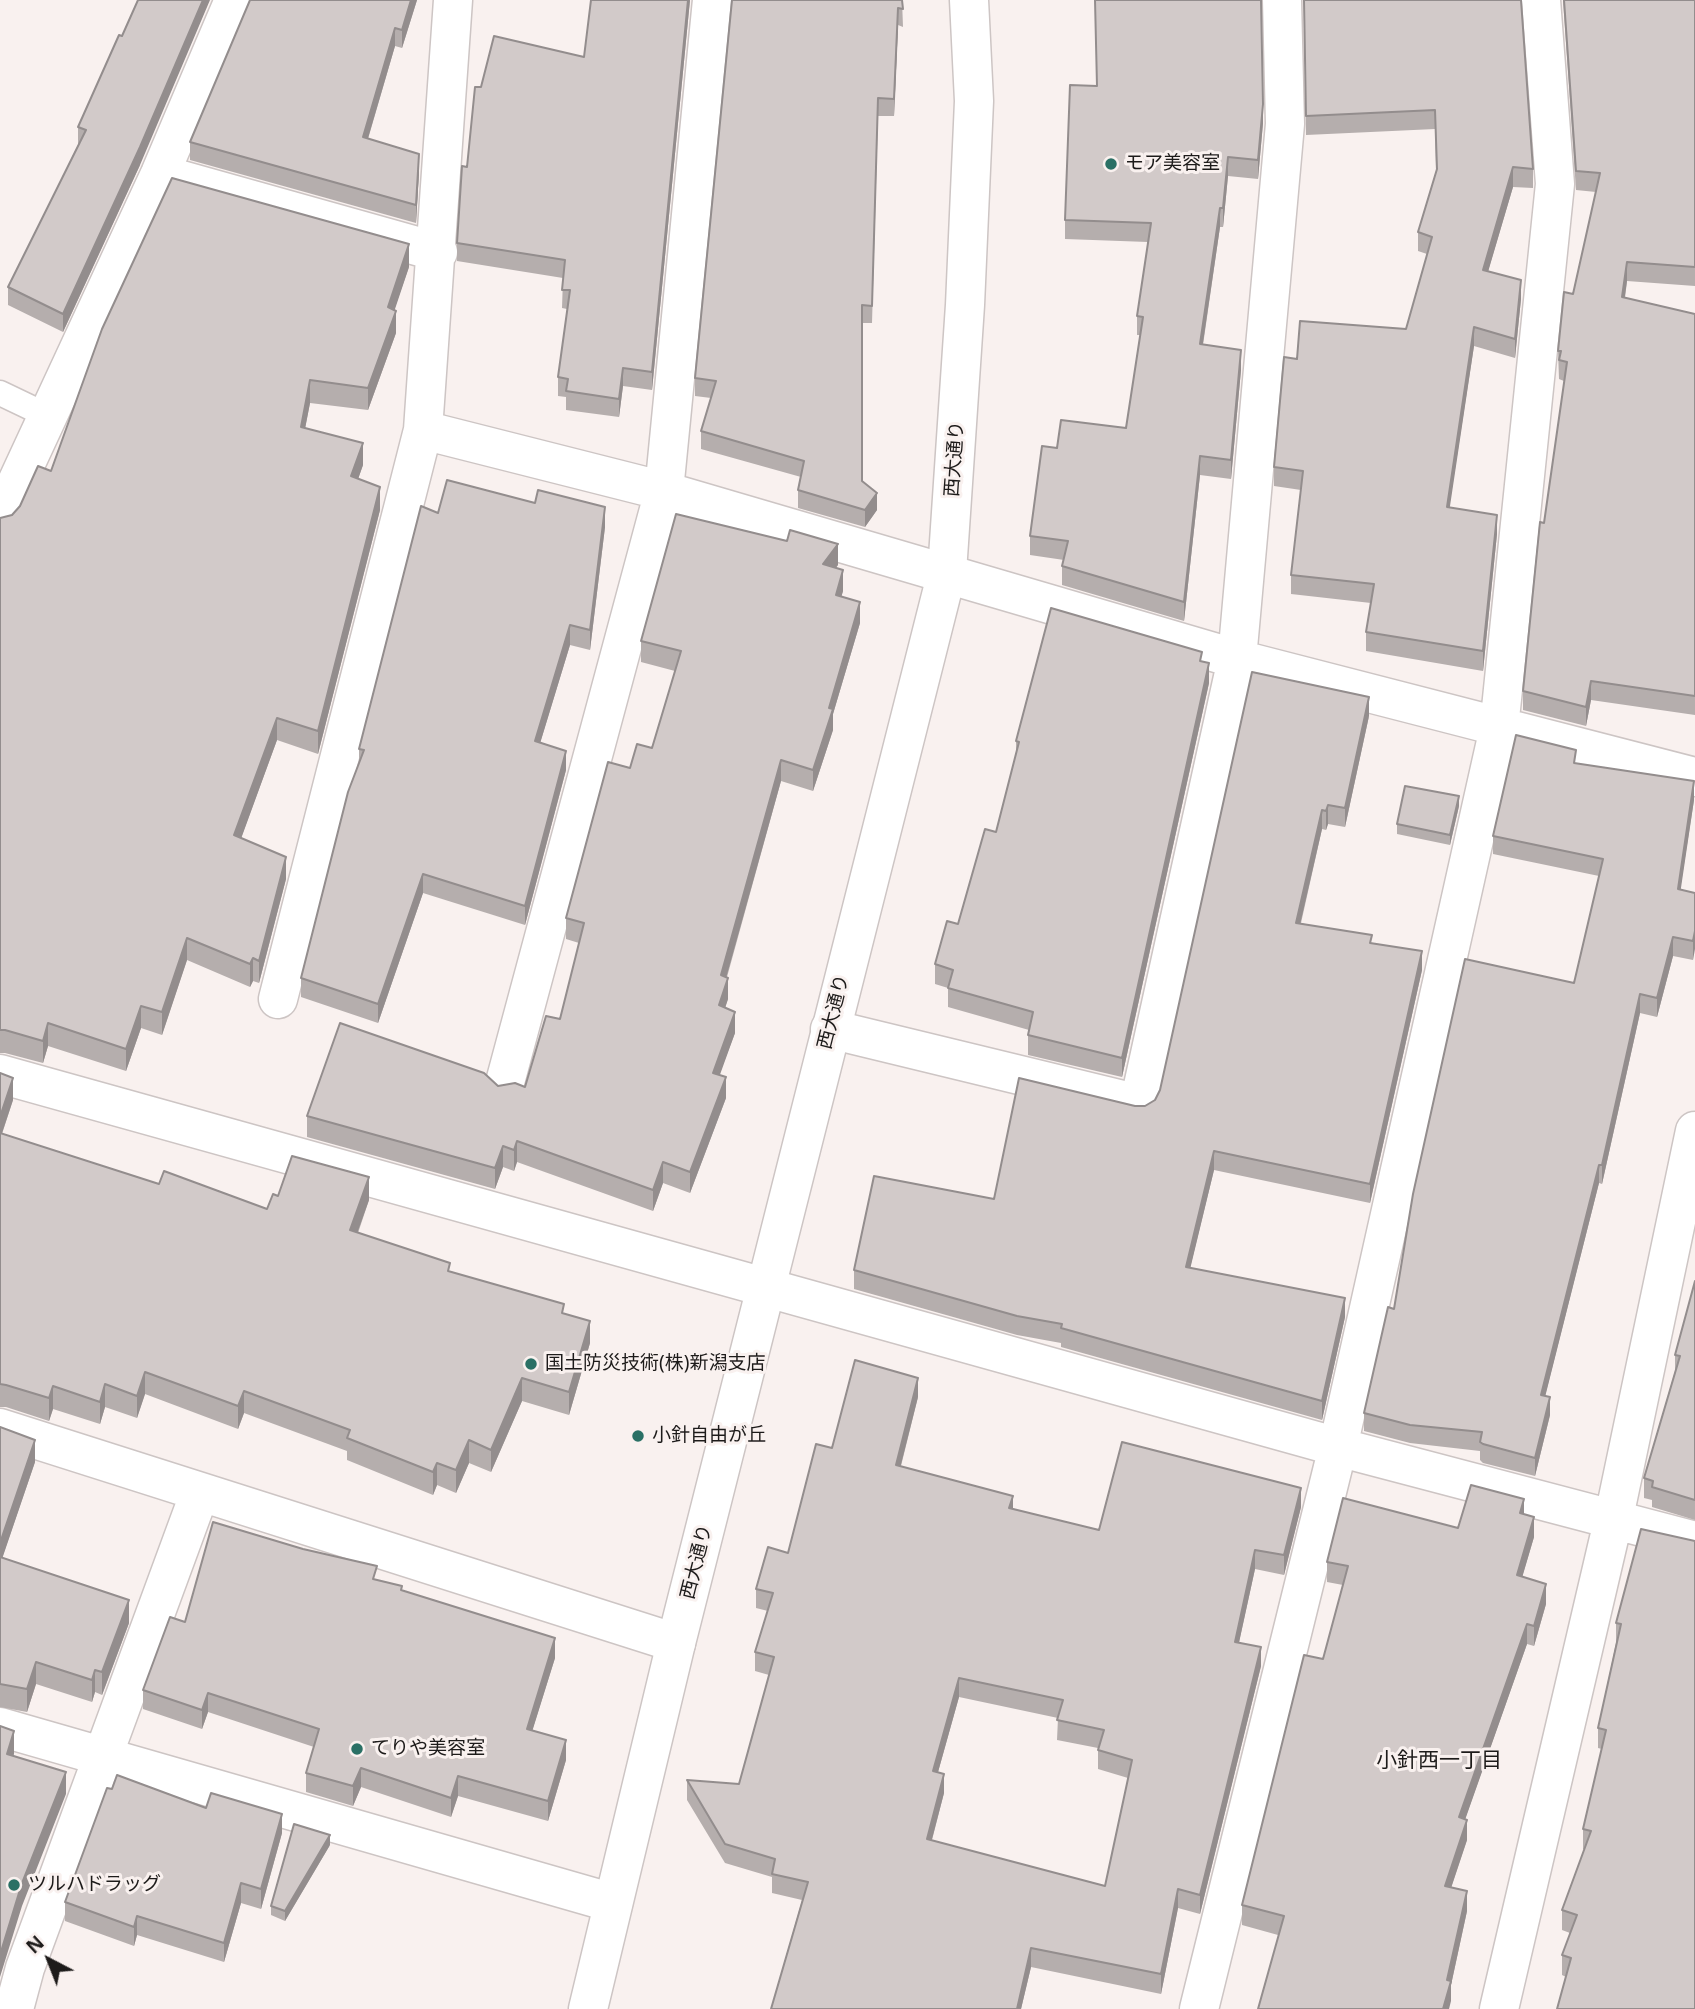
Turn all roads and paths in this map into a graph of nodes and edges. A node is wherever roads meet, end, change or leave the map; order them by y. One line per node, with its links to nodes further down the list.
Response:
1 (234, 0): 7 (street)
2 (453, 0): 8 (street)
3 (712, 0): 12 (street)
4 (969, 0): 14 (street, 西大通り)
5 (1282, 0): 15 (street)
6 (1541, 0): 16 (street)
7 (160, 174): 8 (street); 10 (street)
8 (438, 252): 11 (street)
9 (0, 393): 10 (lane)
10 (46, 415): 13 (street)
11 (423, 430): 12 (street); 18 (street)
12 (664, 491): 14 (street); 21 (street)
13 (0, 519)
14 (947, 572): 15 (street); 19 (street, 西大通り)
15 (1237, 659): 16 (street); 19 (street)
16 (1499, 728): 17 (street); 25 (street)
17 (1695, 778)
18 (278, 999)
19 (830, 1029): 23 (street, 西大通り)
20 (0, 1074): 23 (street)
21 (505, 1086)
22 (1695, 1131): 27 (street)
23 (765, 1288): 25 (street); 29 (street, 西大通り)
24 (0, 1428): 26 (street)
25 (1338, 1447): 27 (street); 35 (street)
26 (200, 1492): 29 (street); 31 (street)
27 (1614, 1517): 28 (street); 36 (street)
28 (1695, 1541)
29 (676, 1643): 32 (street, 西大通り)
30 (0, 1727): 31 (street)
31 (103, 1758): 32 (street); 33 (street)
32 (613, 1903): 34 (street, 西大通り)
33 (14, 2009)
34 (588, 2009)
35 (1199, 2009)
36 (1499, 2009)

